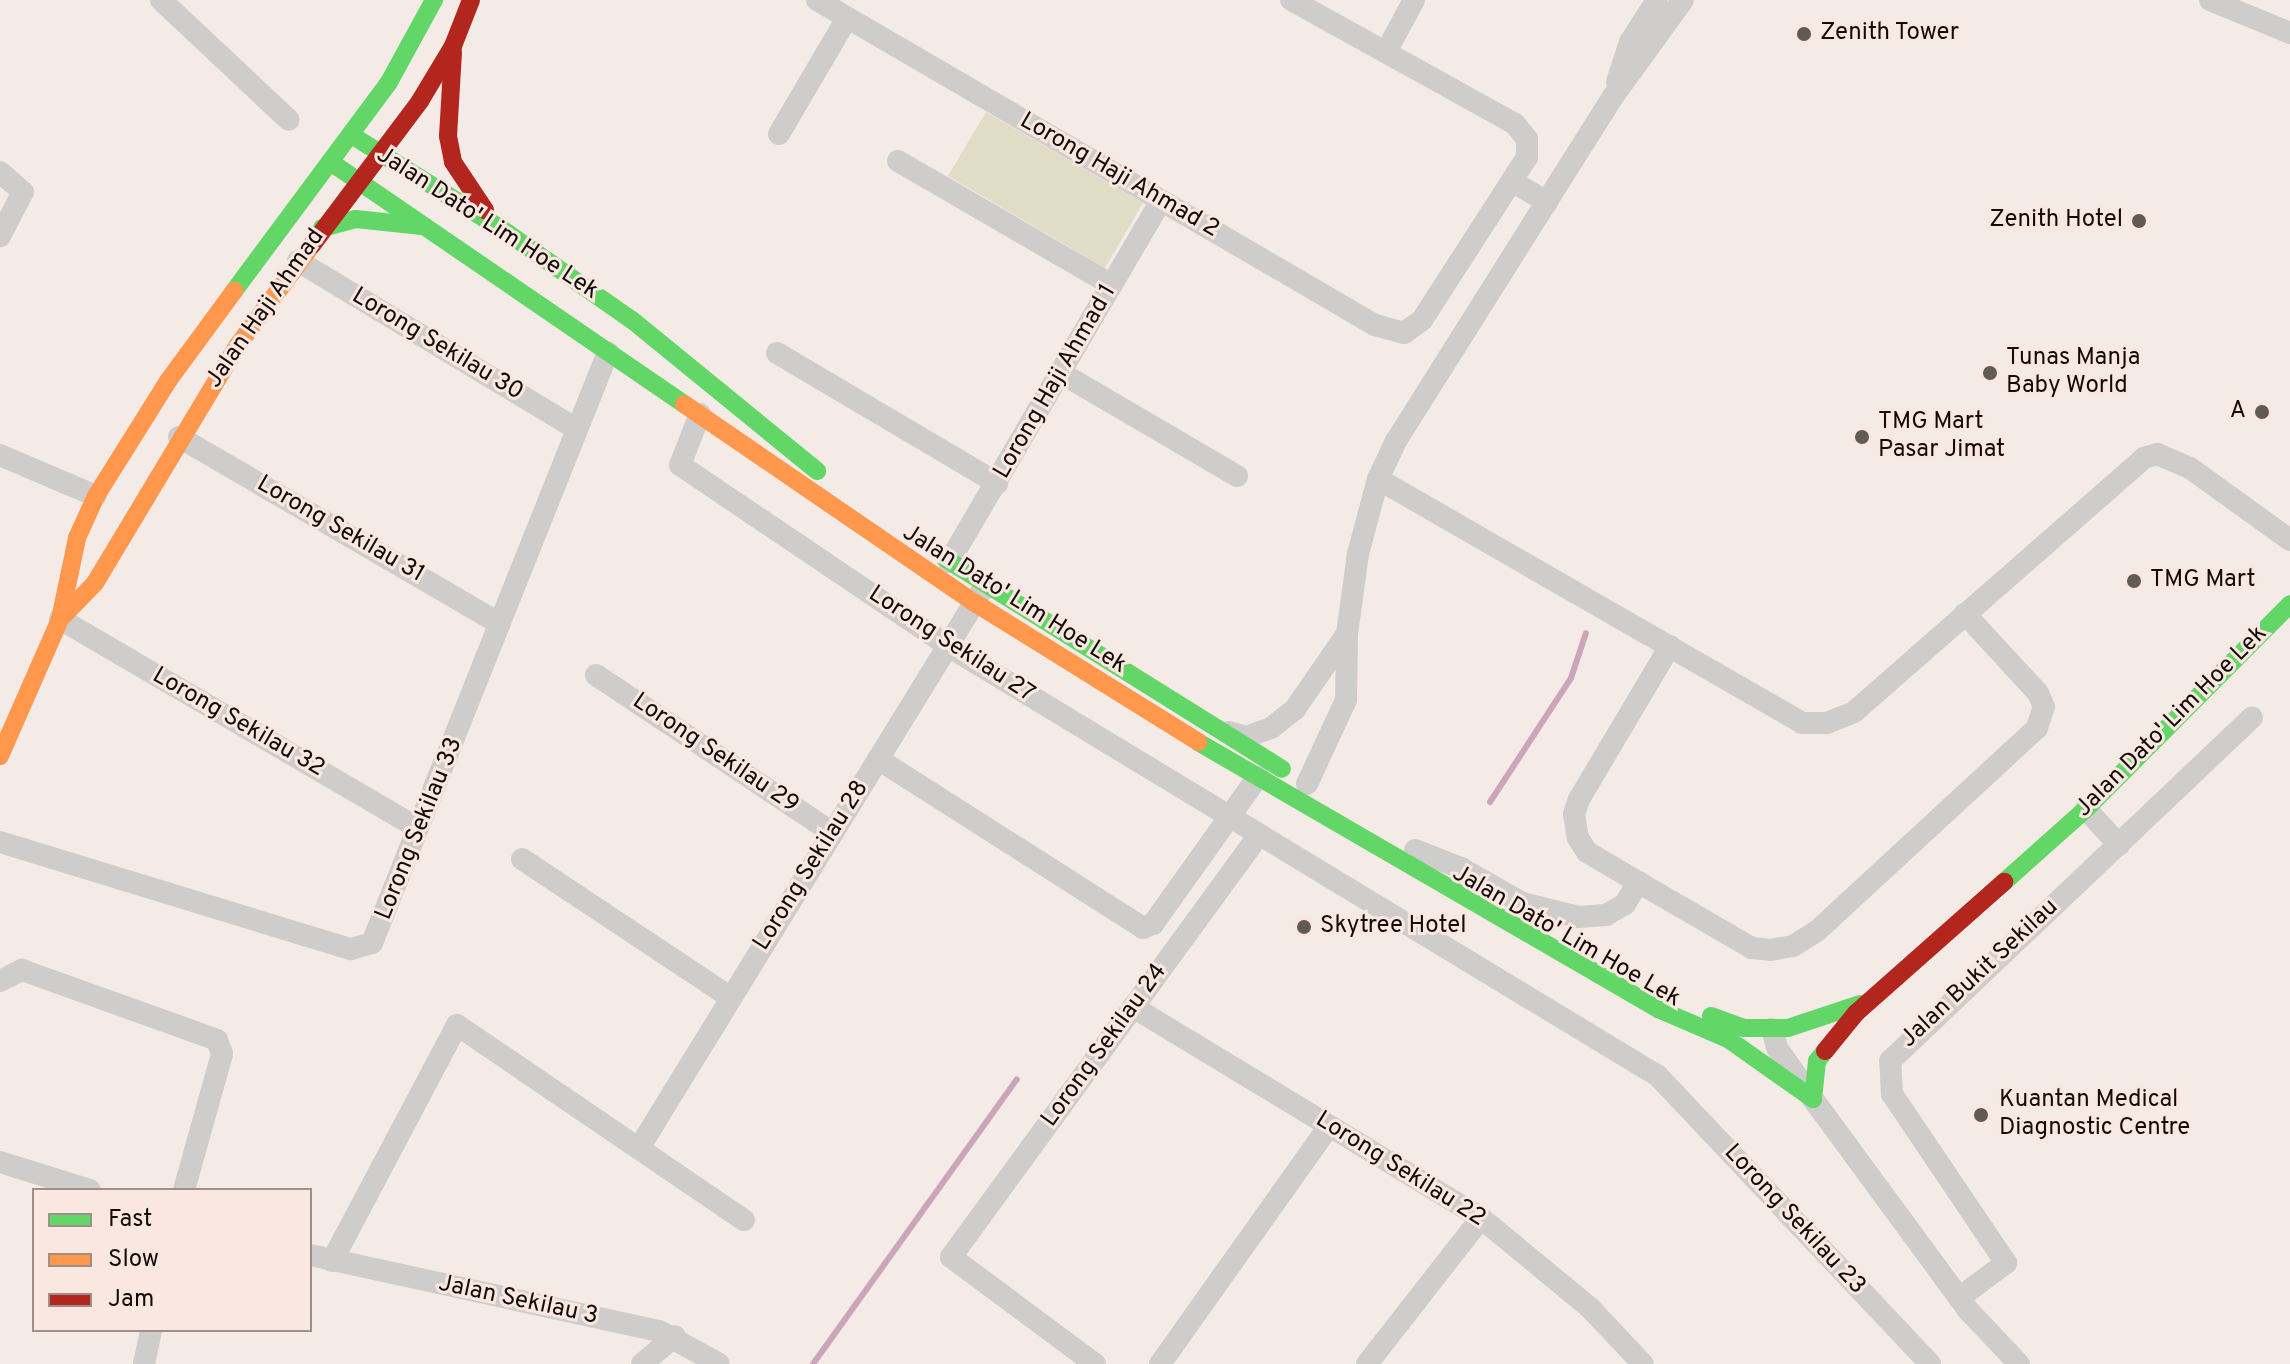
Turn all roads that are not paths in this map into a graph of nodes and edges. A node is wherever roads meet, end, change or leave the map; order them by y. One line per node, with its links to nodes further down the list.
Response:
1 (161, 0): 16 (street)
2 (423, 0): 36 (street, Jalan Haji Ahmad)
3 (434, 0): 18 (street, Jalan Haji Ahmad)
4 (471, 0): 13 (street, Jalan Haji Ahmad)
5 (817, 0): 11 (street, Lorong Haji Ahmad 2)
6 (1291, 0): 14 (street)
7 (1414, 0): 14 (street)
8 (1657, 0): 15 (street)
9 (1683, 0): 15 (street)
10 (2210, 0): 12 (street)
11 (847, 18): 17 (street); 25 (street, Lorong Haji Ahmad 2)
12 (2290, 33)
13 (453, 46): 19 (street, Jalan Haji Ahmad); 29 (street)
14 (1386, 52): 23 (street)
15 (1612, 98): 26 (street)
16 (289, 120)
17 (779, 134)
18 (353, 136): 19 (street, Jalan Dato' Lim Hoe Lek); 21 (street, Jalan Haji Ahmad)
19 (381, 154): 24 (street, Jalan Haji Ahmad); 29 (street, Jalan Dato' Lim Hoe Lek)
20 (898, 161): 32 (street)
21 (332, 163): 24 (street, Jalan Dato' Lim Hoe Lek); 36 (street, Jalan Haji Ahmad)
22 (0, 172): 30 (street)
23 (1512, 181): 25 (street, Lorong Haji Ahmad 2); 26 (street)
24 (360, 182): 27 (street, Jalan Dato' Lim Hoe Lek); 28 (street, Jalan Haji Ahmad)
25 (1161, 201): 32 (street, Lorong Haji Ahmad 1)
26 (1547, 202): 42 (street)
27 (426, 226): 28 (street); 33 (street, Jalan Dato' Lim Hoe Lek)
28 (322, 228): 31 (street, Jalan Haji Ahmad)
29 (509, 234): 46 (street, Jalan Dato' Lim Hoe Lek)
30 (0, 236)
31 (298, 261): 38 (street, Lorong Sekilau 30); 39 (street, Jalan Haji Ahmad)
32 (1112, 285): 35 (street, Lorong Haji Ahmad 1)
33 (608, 352): 37 (street, Jalan Dato' Lim Hoe Lek); 38 (street, Lorong Sekilau 33)
34 (777, 353): 43 (street)
35 (1061, 373): 41 (street); 43 (street, Lorong Haji Ahmad 1)
36 (168, 381): 44 (street, Jalan Haji Ahmad)
37 (700, 414): 47 (street, Jalan Dato' Lim Hoe Lek); 53 (street, Lorong Sekilau 27)
38 (576, 429): 51 (street, Lorong Sekilau 33)
39 (179, 437): 50 (street, Jalan Haji Ahmad); 51 (street, Lorong Sekilau 31)
40 (0, 455): 44 (street)
41 (1237, 476)
42 (1378, 479): 52 (street); 54 (street)
43 (997, 483): 46 (street, Lorong Haji Ahmad 1)
44 (96, 496): 50 (street, Jalan Haji Ahmad)
45 (2290, 540): 49 (street)
46 (949, 562): 47 (street, Jalan Dato' Lim Hoe Lek)
47 (980, 594): 53 (street, Lorong Sekilau 28); 57 (street, Jalan Dato' Lim Hoe Lek); 60 (street, Jalan Dato' Lim Hoe Lek)
48 (2290, 604): 62 (street, Jalan Dato' Lim Hoe Lek)
49 (1965, 614): 54 (street); 71 (street)
50 (60, 619): 58 (street, Jalan Haji Ahmad); 64 (street, Lorong Sekilau 32)
51 (500, 624): 64 (street, Lorong Sekilau 33)
52 (1347, 634): 57 (street); 61 (street)
53 (948, 646): 59 (street, Lorong Sekilau 28); 63 (street, Lorong Sekilau 27)
54 (1670, 646): 71 (street)
55 (596, 675): 65 (street, Lorong Sekilau 29)
56 (2252, 718): 68 (street, Jalan Bukit Sekilau)
57 (1222, 731): 61 (street, Jalan Dato' Lim Hoe Lek)
58 (0, 756)
59 (878, 759): 63 (street); 65 (street, Lorong Sekilau 28)
60 (1258, 777): 63 (street); 78 (street, Jalan Dato' Lim Hoe Lek)
61 (1307, 784): 69 (street, Jalan Dato' Lim Hoe Lek)
62 (2086, 809): 68 (street); 74 (street, Jalan Dato' Lim Hoe Lek)
63 (1228, 818): 66 (street, Lorong Sekilau 27)
64 (417, 828): 67 (street, Lorong Sekilau 33)
65 (833, 833): 73 (street, Lorong Sekilau 28)
66 (1259, 835): 75 (street, Lorong Sekilau 24); 99 (street, Lorong Sekilau 23)
67 (0, 842)
68 (2119, 845): 89 (street, Jalan Bukit Sekilau)
69 (1415, 850): 71 (street); 77 (street, Jalan Dato' Lim Hoe Lek)
70 (522, 859): 73 (street)
71 (1638, 882)
72 (0, 981): 85 (street)
73 (731, 998): 82 (street, Lorong Sekilau 28)
74 (1874, 998): 76 (street, Jalan Dato' Lim Hoe Lek); 77 (street, Jalan Dato' Lim Hoe Lek); 79 (street, Jalan Dato' Lim Hoe Lek)
75 (1133, 1007): 81 (street, Lorong Sekilau 22); 95 (street, Lorong Sekilau 24)
76 (1856, 1013): 79 (street); 80 (street)
77 (1707, 1014): 79 (street, Jalan Dato' Lim Hoe Lek)
78 (1728, 1039): 79 (street); 80 (street)
79 (1774, 1039): 80 (street)
80 (1813, 1099): 89 (street)
81 (1329, 1126): 86 (street, Lorong Sekilau 22); 96 (street)
82 (639, 1148): 87 (street); 88 (street)
83 (0, 1162): 84 (street)
84 (84, 1188)
85 (185, 1188)
86 (1481, 1218): 97 (street); 98 (street, Lorong Sekilau 22)
87 (744, 1220)
88 (321, 1258): 91 (street, Jalan Sekilau 3)
89 (1959, 1298): 100 (street)
90 (151, 1332): 92 (street)
91 (675, 1336): 93 (street); 94 (street, Jalan Sekilau 3)
92 (144, 1364)
93 (642, 1364)
94 (719, 1364)
95 (1095, 1364)
96 (1160, 1364)
97 (1367, 1364)
98 (1643, 1364)
99 (1930, 1364)
100 (2018, 1364)

